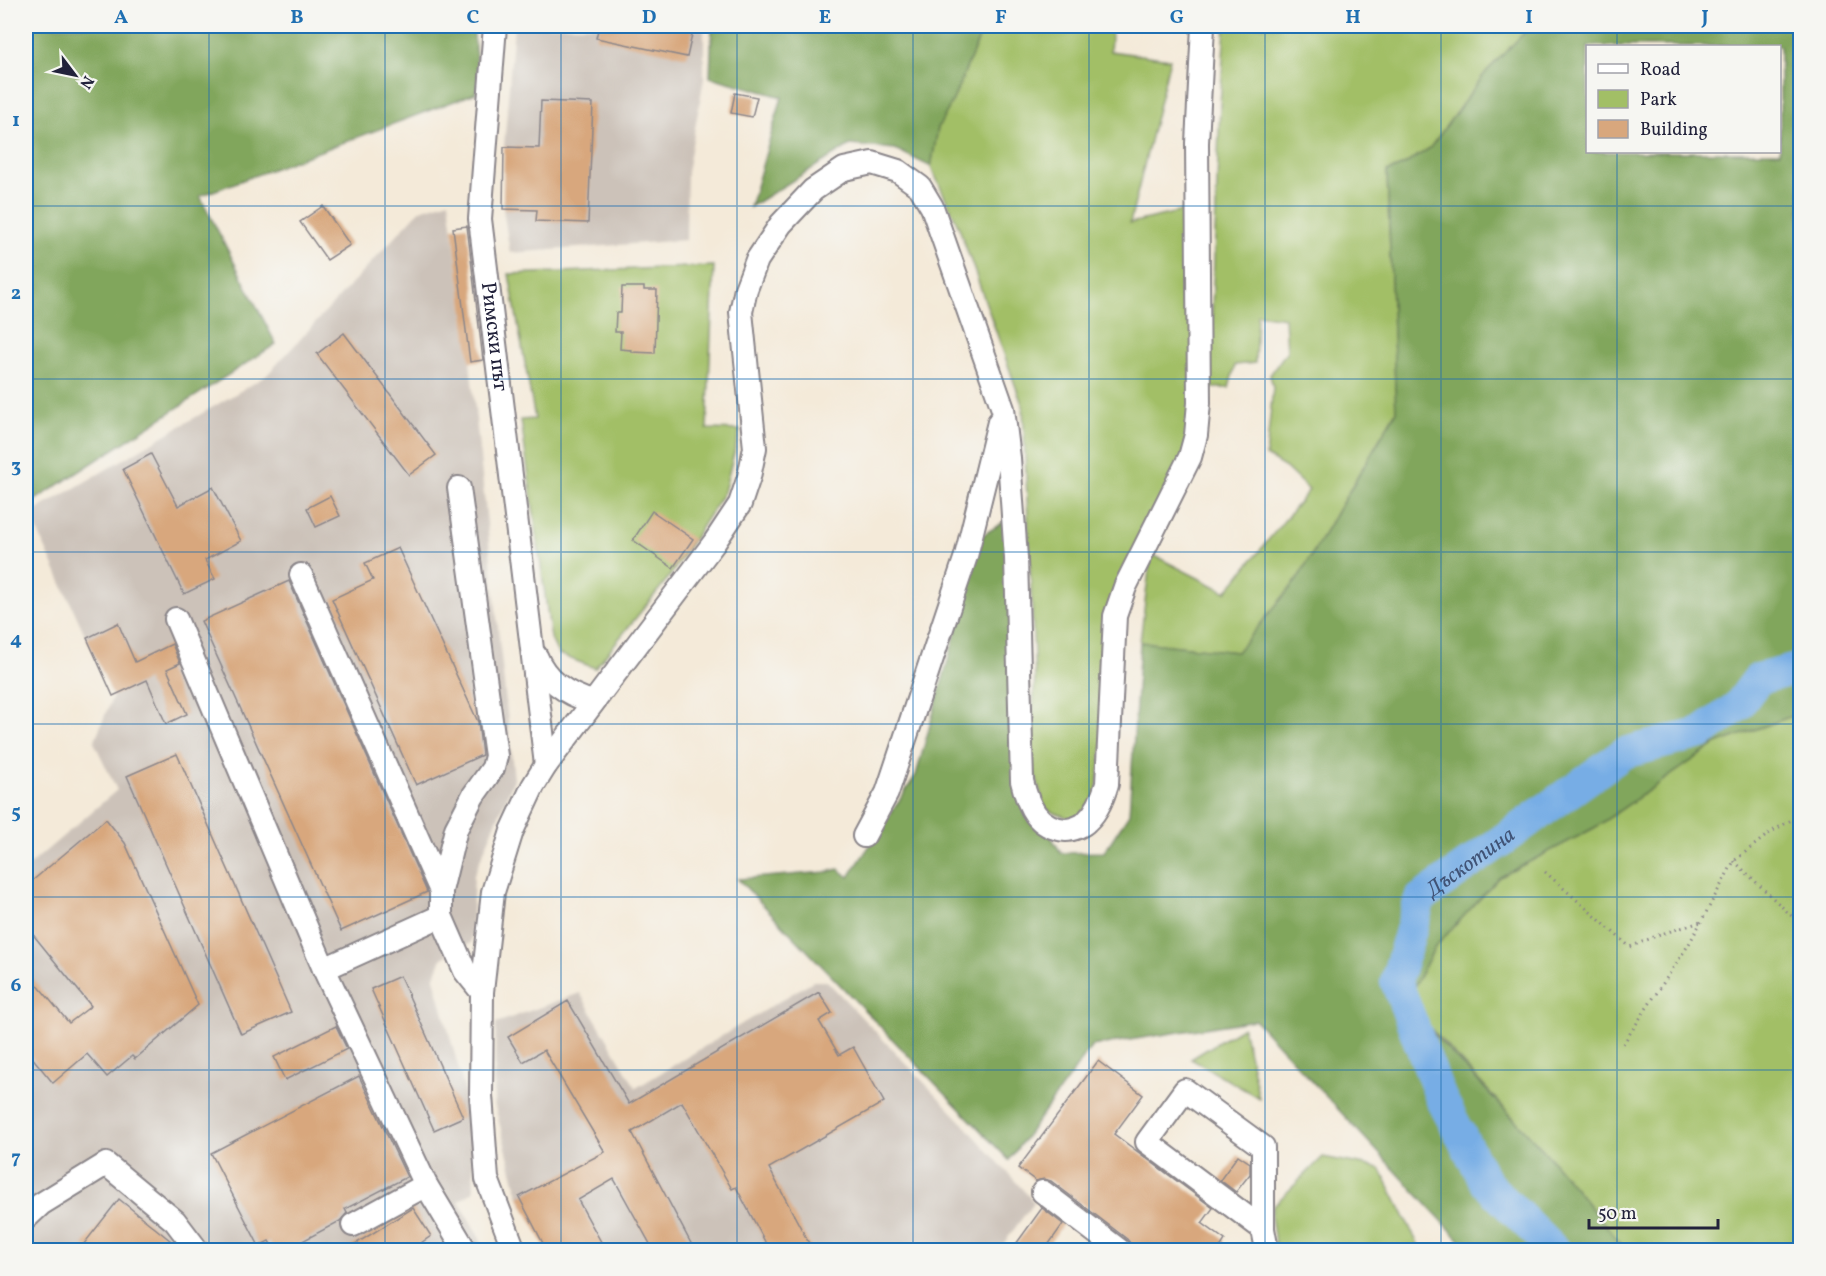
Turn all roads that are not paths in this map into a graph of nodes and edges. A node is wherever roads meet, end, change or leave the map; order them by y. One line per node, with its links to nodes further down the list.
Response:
1 (495, 26): 7 (street, Римски път)
2 (1203, 26): 3 (street)
3 (1002, 409): 8 (street); 10 (street)
4 (459, 488): 11 (street)
5 (302, 575): 11 (street)
6 (176, 619): 13 (street)
7 (533, 648): 8 (street, Римски път); 9 (street, Римски път)
8 (593, 702): 9 (street)
9 (546, 765): 14 (street)
10 (864, 836)
11 (441, 891): 12 (street)
12 (441, 916): 13 (street); 14 (street)
13 (324, 969): 15 (street)
14 (483, 992): 22 (street)
15 (426, 1185): 18 (street); 21 (street)
16 (1042, 1192): 23 (street)
17 (26, 1218): 20 (street)
18 (353, 1225)
19 (1265, 1240): 19 (street)
20 (197, 1251)
21 (465, 1251)
22 (514, 1251)
23 (1119, 1251)

